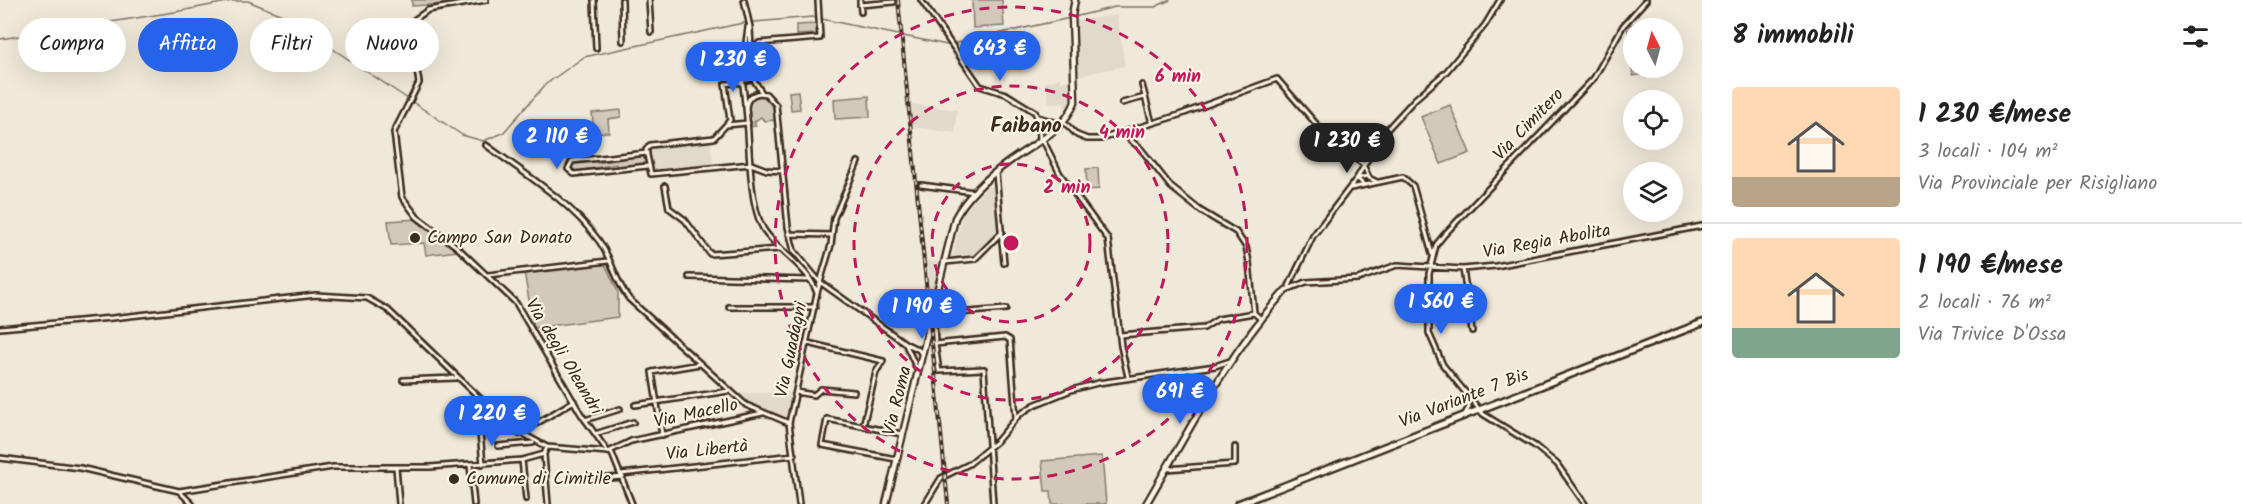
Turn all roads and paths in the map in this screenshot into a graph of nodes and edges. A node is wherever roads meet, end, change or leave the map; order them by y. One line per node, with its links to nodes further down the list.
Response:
1 (486, 0): 60 (street, Via degli Oleandri)
2 (594, 0): 17 (street)
3 (622, 0): 16 (street)
4 (650, 0): 15 (street)
5 (744, 0): 14 (street)
6 (818, 0): 19 (street)
7 (921, 0): 26 (street)
8 (1074, 0): 27 (street)
9 (1500, 0): 37 (street)
10 (1646, 0): 54 (street, Via Cimitero)
11 (860, 2): 12 (street); 13 (street)
12 (894, 2)
13 (861, 12)
14 (749, 27): 18 (street); 19 (street)
15 (651, 32)
16 (623, 41)
17 (596, 48)
18 (742, 75): 19 (street); 19 (street); 20 (street)
19 (752, 75): 22 (street)
20 (743, 82): 25 (street); 30 (street)
21 (1142, 85): 23 (street)
22 (762, 93): 25 (street); 39 (street)
23 (1145, 97): 24 (street); 29 (street)
24 (1122, 103)
25 (746, 108): 28 (street)
26 (1038, 117): 27 (street); 32 (street)
27 (1062, 122): 31 (street); 32 (street, Via Roma)
28 (748, 123): 30 (street); 36 (street)
29 (1152, 123): 31 (street); 37 (street)
30 (726, 125): 34 (street)
31 (1122, 133): 69 (street)
32 (1041, 141): 40 (street, Via Roma); 75 (street)
33 (486, 145): 55 (street)
34 (647, 153): 38 (street); 38 (street)
35 (858, 162): 52 (street, Via Guadagni)
36 (752, 164): 38 (street); 39 (street); 53 (street)
37 (1363, 164): 41 (street); 42 (street)
38 (648, 166)
39 (782, 171): 51 (street)
40 (996, 173): 48 (street, Via Roma); 50 (street)
41 (1368, 176): 42 (street); 43 (street)
42 (1357, 178): 45 (street); 47 (street)
43 (1377, 182): 45 (street); 54 (street)
44 (921, 184): 48 (street)
45 (1364, 185): 47 (street)
46 (665, 186): 53 (street)
47 (1350, 189): 64 (street)
48 (974, 192): 56 (street, Via Roma)
49 (1702, 226): 59 (street, Via Regia Abolita)
50 (1002, 232): 56 (street); 57 (street)
51 (789, 234): 52 (street); 63 (street)
52 (832, 235): 63 (street, Via Guadagni)
53 (780, 249): 62 (street)
54 (1433, 255): 58 (street, Via Cimitero)
55 (609, 261): 60 (street); 83 (street)
56 (945, 262): 70 (street, Via Roma)
57 (1004, 263)
58 (1431, 266): 59 (street, Via Regia Abolita); 64 (street, Via Regia Abolita); 91 (street)
59 (1463, 269): 74 (street)
60 (488, 275): 92 (street, Via degli Oleandri)
61 (689, 277): 62 (street)
62 (811, 279): 65 (street)
63 (820, 282): 65 (street, Via Guadagni); 77 (street)
64 (1287, 289): 71 (street)
65 (817, 293): 67 (street, Via Guadagni)
66 (729, 307): 67 (street)
67 (815, 307): 76 (street, Via Guadagni)
68 (1005, 309): 70 (street)
69 (1254, 313): 71 (street); 75 (street)
70 (932, 316): 78 (street, Via Roma); 79 (street)
71 (1261, 319): 82 (street)
72 (1702, 323): 95 (main road, Via Variante 7 Bis)
73 (0, 328): 85 (street)
74 (1472, 331)
75 (1120, 335): 86 (street)
76 (808, 343): 89 (street, Via Guadagni); 104 (street)
77 (907, 344): 78 (street); 80 (street); 81 (street)
78 (926, 344): 81 (street, Via Roma)
79 (935, 344): 100 (street); 114 (street)
80 (909, 350): 81 (street); 84 (street)
81 (923, 357): 84 (street, Via Roma)
82 (1234, 358): 86 (street); 124 (street)
83 (700, 364): 88 (street); 93 (street)
84 (919, 373): 108 (street, Via Roma)
85 (454, 376): 87 (street); 106 (street)
86 (1128, 378): 100 (street)
87 (403, 380)
88 (729, 391): 93 (street); 98 (street)
89 (796, 392): 90 (street); 103 (street, Via Guadagni)
90 (854, 392)
91 (1469, 397): 95 (street); 97 (street); 99 (street)
92 (574, 402): 101 (street, Via degli Oleandri); 106 (street)
93 (658, 402): 94 (street); 109 (street)
94 (635, 405)
95 (1487, 406): 97 (main road, Via Variante 7 Bis)
96 (620, 409): 101 (street)
97 (1479, 409): 99 (main road, Via Variante 7 Bis); 140 (street)
98 (763, 413): 103 (street, Via Macello); 109 (street, Via Macello)
99 (1465, 415): 139 (main road, Via Variante 7 Bis)
100 (1016, 418): 114 (street)
101 (585, 420): 107 (street, Via degli Oleandri)
102 (633, 422): 107 (street)
103 (789, 423): 117 (street)
104 (863, 426): 108 (street); 119 (street)
105 (480, 433): 121 (street)
106 (519, 434): 110 (street)
107 (595, 434): 115 (street, Via degli Oleandri)
108 (904, 434): 119 (street, Via Roma)
109 (662, 435): 115 (street, Via Macello)
110 (535, 442): 111 (street); 112 (street)
111 (498, 446)
112 (547, 447): 115 (street); 116 (street)
113 (1235, 447): 124 (street)
114 (988, 448): 136 (street); 137 (street)
115 (610, 452): 125 (street, Via degli Oleandri)
116 (544, 454): 120 (street); 132 (street)
117 (794, 455): 125 (street, Via Libertà); 134 (street)
118 (0, 458): 127 (street)
119 (898, 459): 135 (street, Via Roma)
120 (522, 460): 121 (street); 128 (street)
121 (483, 464): 122 (street)
122 (470, 465): 123 (street); 131 (street)
123 (396, 467): 127 (street); 130 (street)
124 (1166, 469): 138 (street)
125 (622, 476): 126 (street, Via Libertà); 133 (street, Via degli Oleandri)
126 (595, 479)
127 (179, 491): 129 (street)
128 (526, 499)
129 (192, 504)
130 (399, 504)
131 (474, 504)
132 (548, 504)
133 (632, 504)
134 (799, 504)
135 (886, 504)
136 (925, 504)
137 (993, 504)
138 (1146, 504)
139 (1238, 504)
140 (1585, 504)

